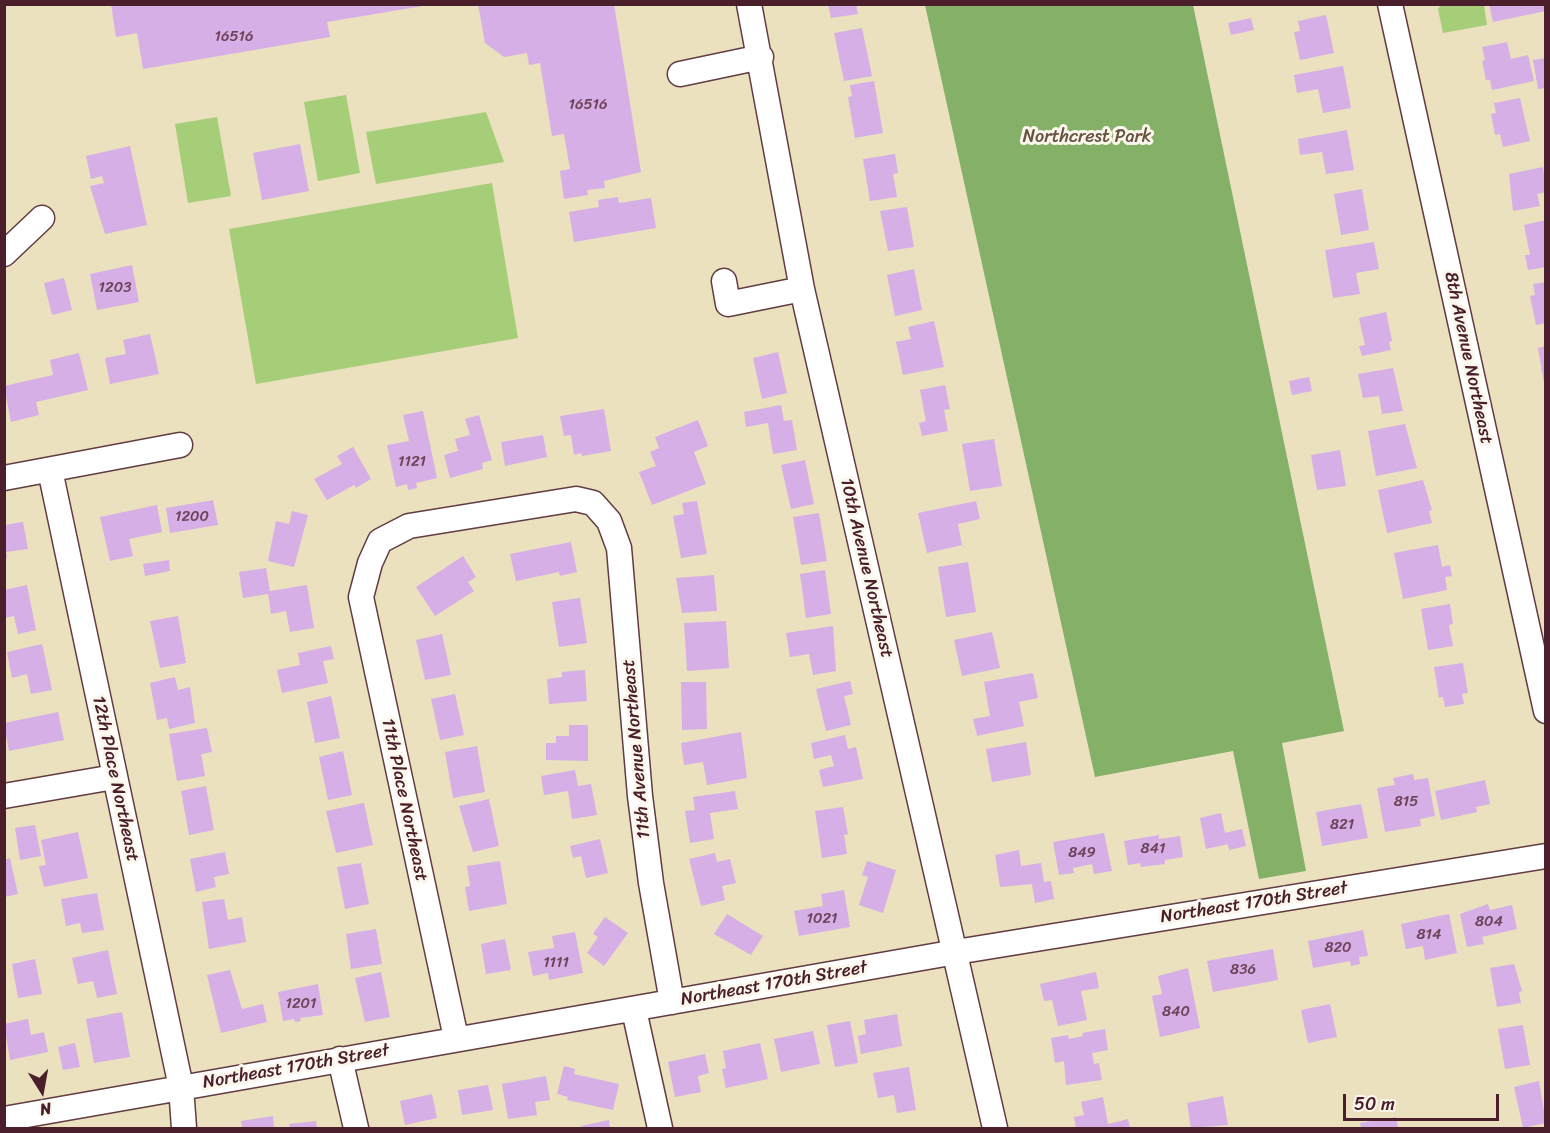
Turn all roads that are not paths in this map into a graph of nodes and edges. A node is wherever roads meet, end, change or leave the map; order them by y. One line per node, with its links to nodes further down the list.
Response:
1 (749, 4): 3 (street, 10th Avenue Northeast)
2 (1390, 4): 13 (street, 8th Avenue Northeast)
3 (760, 57): 4 (street); 8 (street, 10th Avenue Northeast)
4 (680, 74)
5 (42, 218): 6 (street)
6 (4, 254)
7 (724, 281): 8 (street)
8 (802, 289): 17 (street, 10th Avenue Northeast)
9 (180, 445): 10 (street)
10 (50, 470): 11 (street); 14 (street, 12th Place Northeast)
11 (4, 478)
12 (593, 503): 18 (street, 11th Avenue Northeast); 20 (street, 11th Place Northeast)
13 (1545, 711)
14 (114, 777): 15 (street); 22 (street, 12th Place Northeast)
15 (4, 796)
16 (1545, 856): 17 (street, Northeast 170th Street)
17 (956, 952): 18 (street, Northeast 170th Street); 27 (street, 10th Avenue Northeast)
18 (672, 1002): 19 (street, Northeast 170th Street)
19 (634, 1010): 20 (street, Northeast 170th Street); 26 (street)
20 (456, 1038): 21 (street, Northeast 170th Street)
21 (340, 1059): 22 (street, Northeast 170th Street); 25 (street)
22 (181, 1088): 23 (street, Northeast 170th Street); 24 (street, 12th Place Northeast)
23 (4, 1119)
24 (184, 1128)
25 (356, 1128)
26 (660, 1128)
27 (995, 1128)

